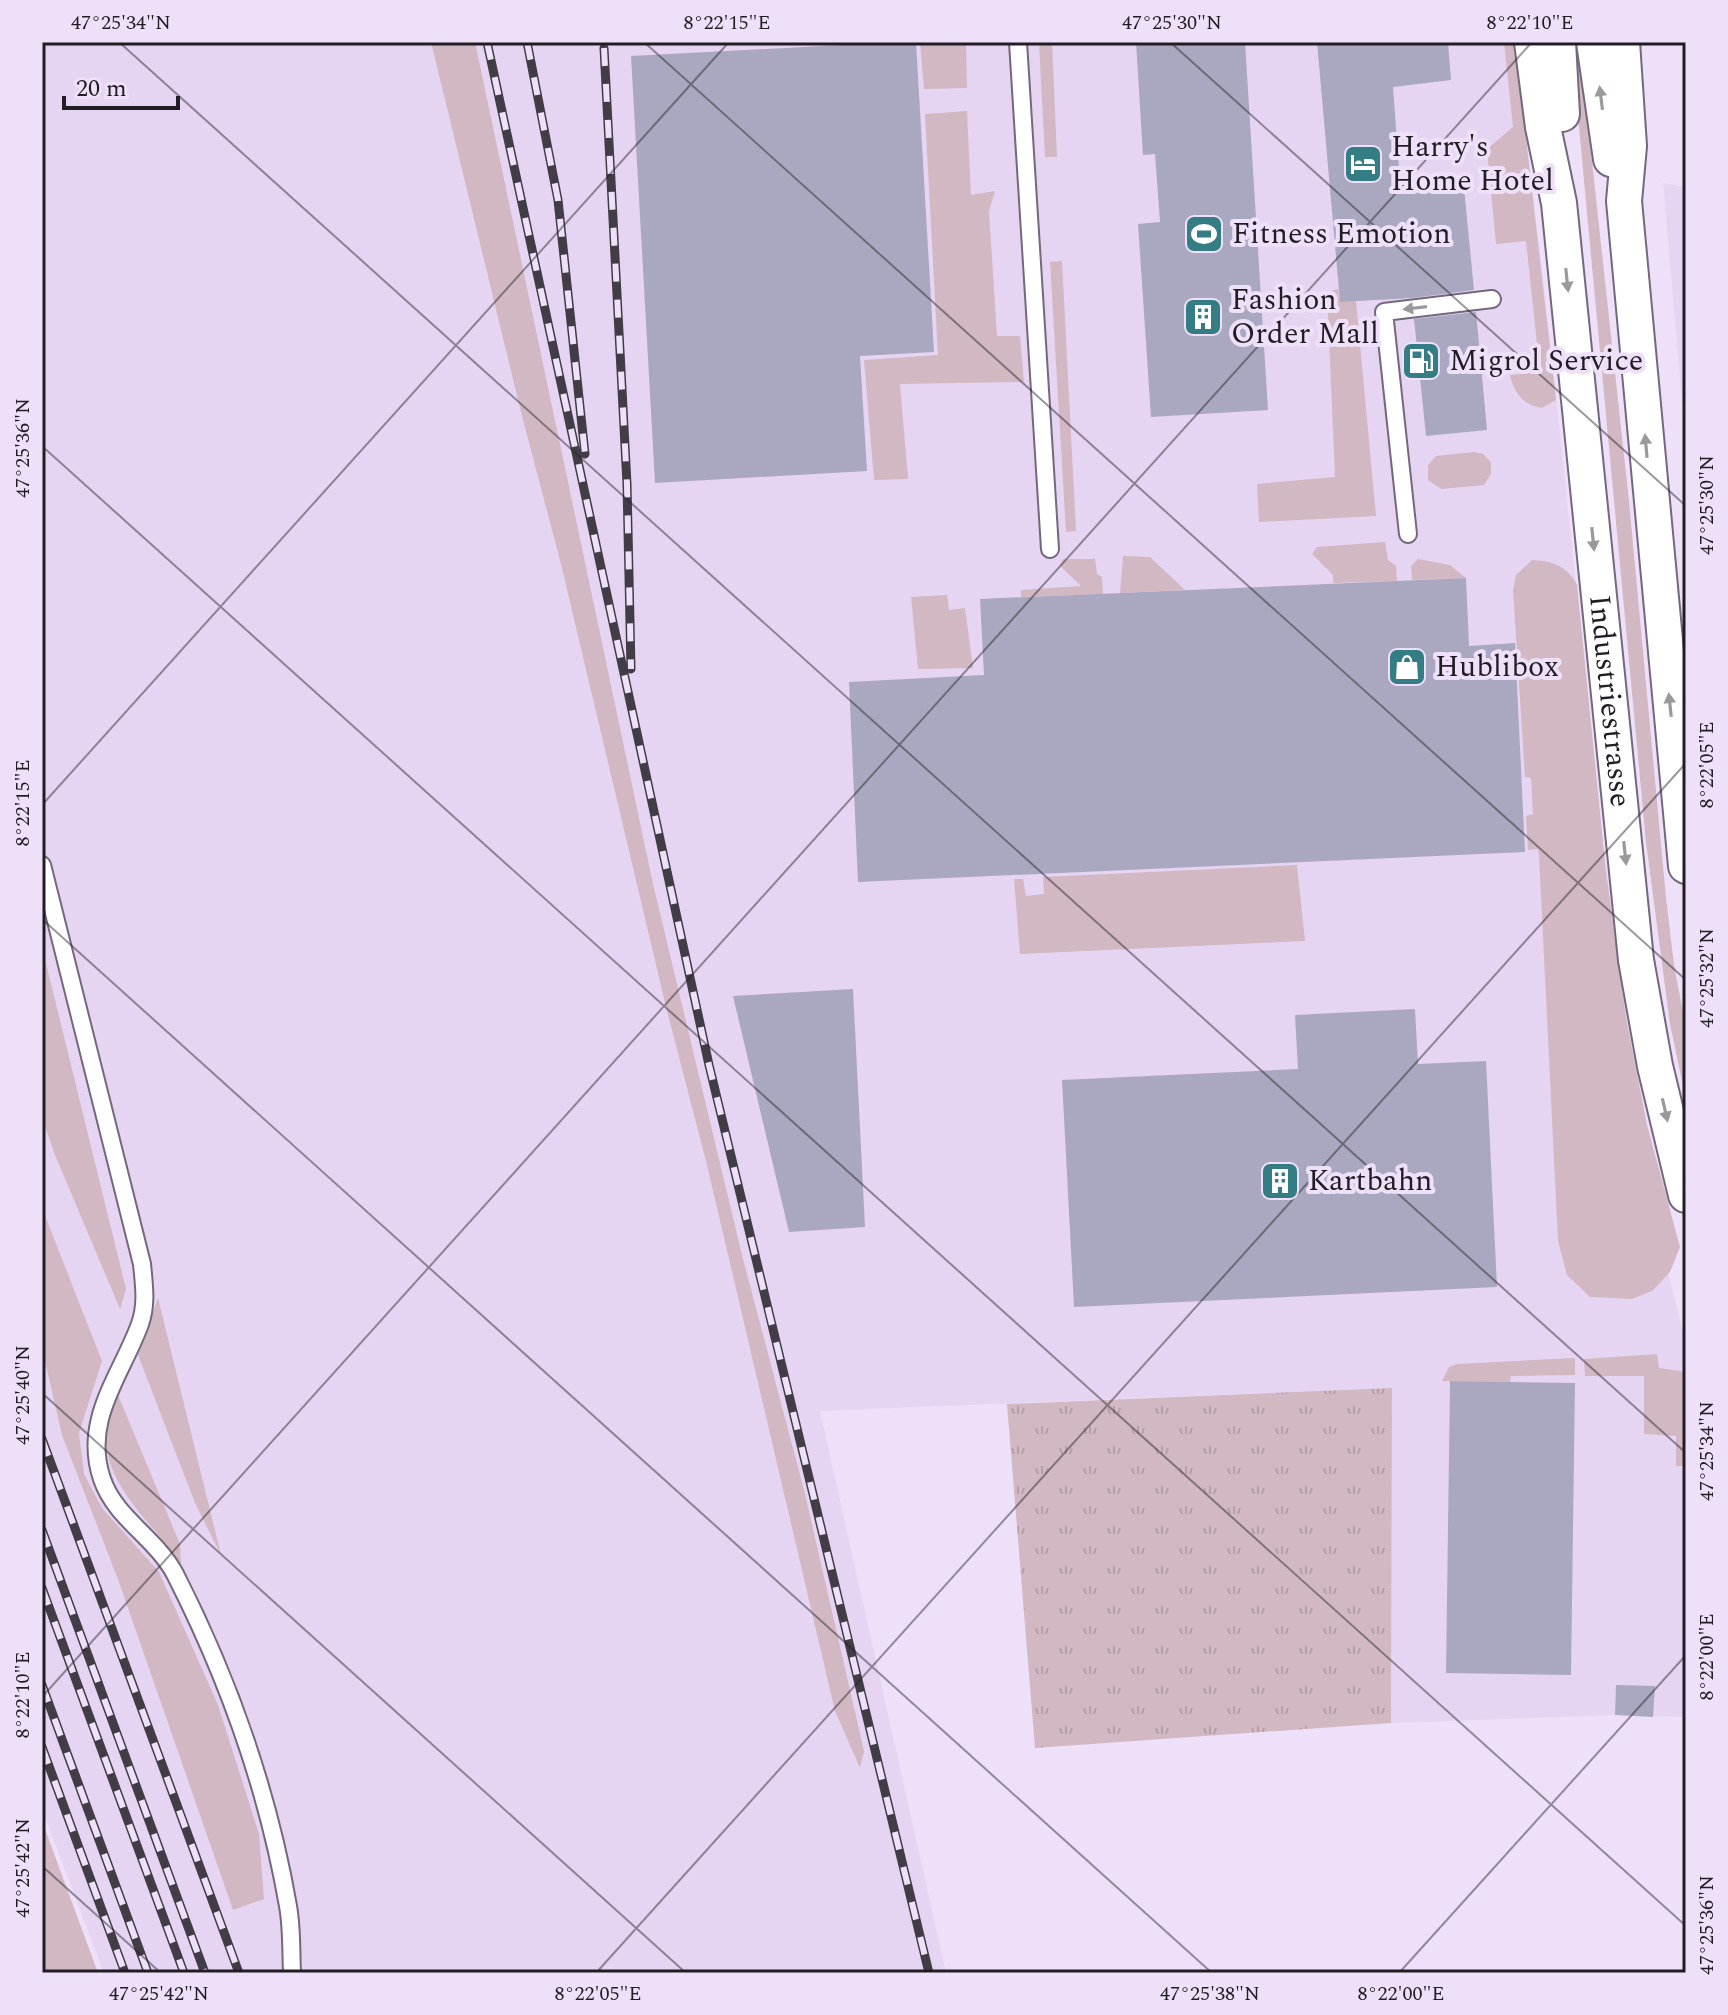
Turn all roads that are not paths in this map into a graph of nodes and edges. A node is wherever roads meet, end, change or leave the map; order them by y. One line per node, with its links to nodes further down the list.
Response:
1 (1018, 42): 10 (lane)
2 (1532, 42): 7 (street, Industriestrasse)
3 (1558, 42): 7 (street, Industriestrasse)
4 (1594, 42): 6 (street, Industriestrasse, one-way to 4)
5 (1622, 42): 6 (street, Industriestrasse)
6 (1624, 201): 12 (street, Industriestrasse, one-way to 6)
7 (1559, 203): 13 (street, Industriestrasse, one-way to 13)
8 (1492, 299): 9 (lane, one-way to 9)
9 (1408, 534)
10 (1050, 549)
11 (42, 865): 14 (lane)
12 (1686, 866)
13 (1686, 1195)
14 (292, 1973)

